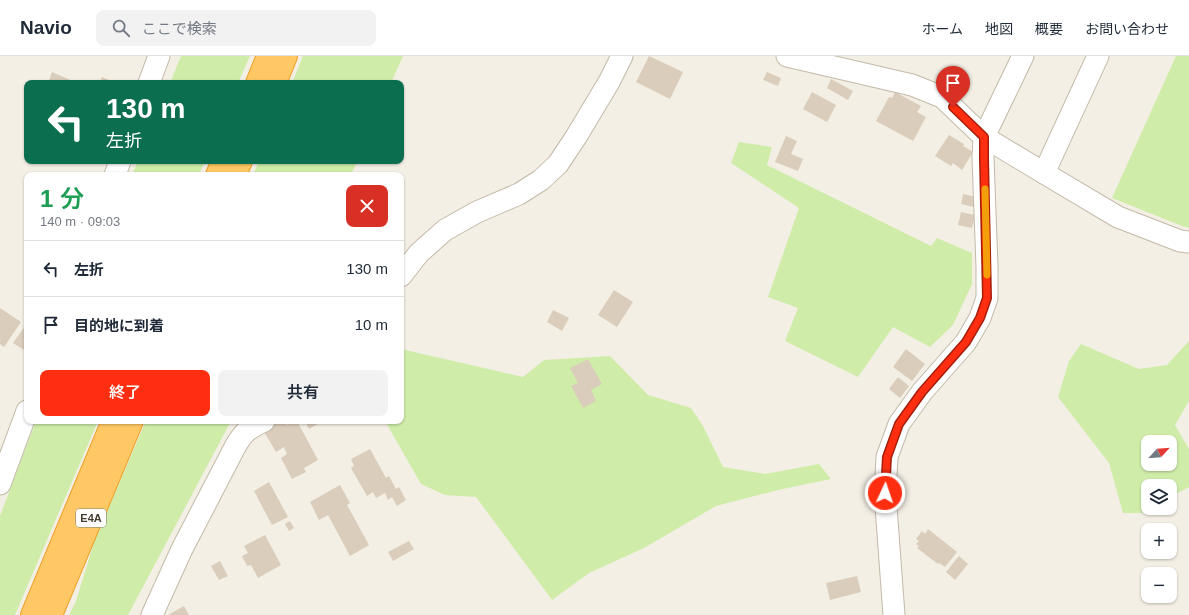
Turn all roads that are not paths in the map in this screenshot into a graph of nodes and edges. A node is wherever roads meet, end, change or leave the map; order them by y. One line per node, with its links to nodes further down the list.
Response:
1 (159, 56): 8 (street)
2 (268, 56): 9 (highway)
3 (286, 56): 10 (highway)
4 (622, 56): 14 (street)
5 (787, 56): 11 (street)
6 (1023, 56): 11 (street)
7 (1098, 56): 12 (street)
8 (150, 80)
9 (258, 80)
10 (276, 80)
11 (984, 137): 12 (street); 23 (street)
12 (1044, 173): 13 (street)
13 (1189, 242)
14 (404, 272)
15 (24, 419): 19 (street)
16 (112, 424): 20 (highway, E4A)
17 (131, 424): 21 (highway, E4A)
18 (258, 424): 22 (street)
19 (0, 484)
20 (32, 615)
21 (51, 615)
22 (152, 615)
23 (894, 615)

